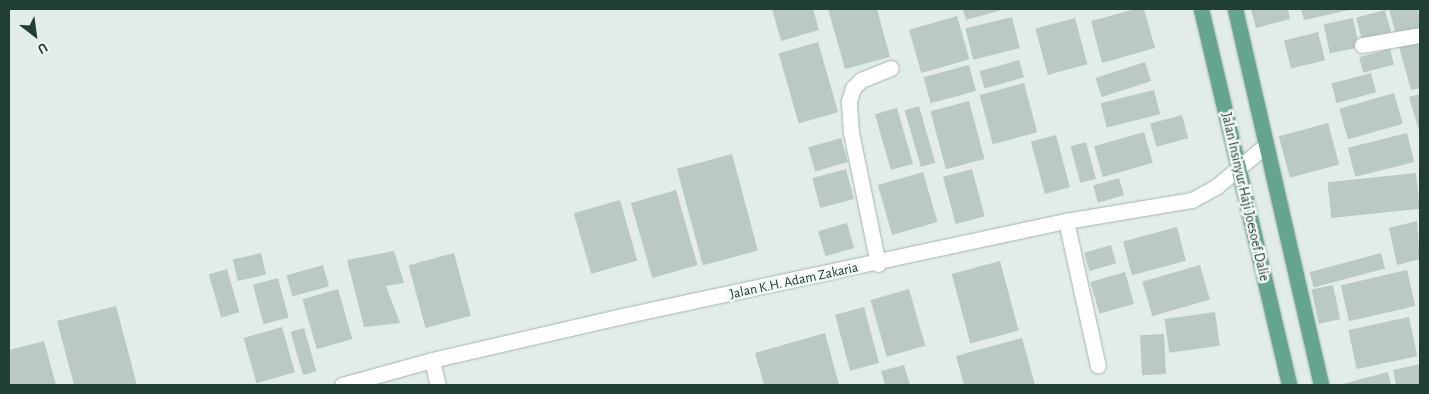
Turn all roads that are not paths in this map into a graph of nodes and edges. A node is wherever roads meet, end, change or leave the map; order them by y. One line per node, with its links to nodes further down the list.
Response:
1 (1201, 9): 7 (main road, Jalan Insinyur Haji Joesoef Dalie)
2 (1234, 9): 6 (main road)
3 (1420, 35): 4 (street)
4 (1362, 45)
5 (891, 68): 9 (street)
6 (1266, 145): 7 (street, Jalan K.H. Adam Zakaria); 15 (main road)
7 (1239, 167): 8 (street, Jalan K.H. Adam Zakaria); 14 (main road, Jalan Insinyur Haji Joesoef Dalie)
8 (1066, 221): 9 (street, Jalan K.H. Adam Zakaria); 11 (street)
9 (878, 264): 10 (street, Jalan K.H. Adam Zakaria)
10 (432, 360): 12 (street, Jalan K.H. Adam Zakaria); 13 (street)
11 (1098, 366)
12 (342, 385)
13 (438, 385)
14 (1289, 385)
15 (1322, 385)

